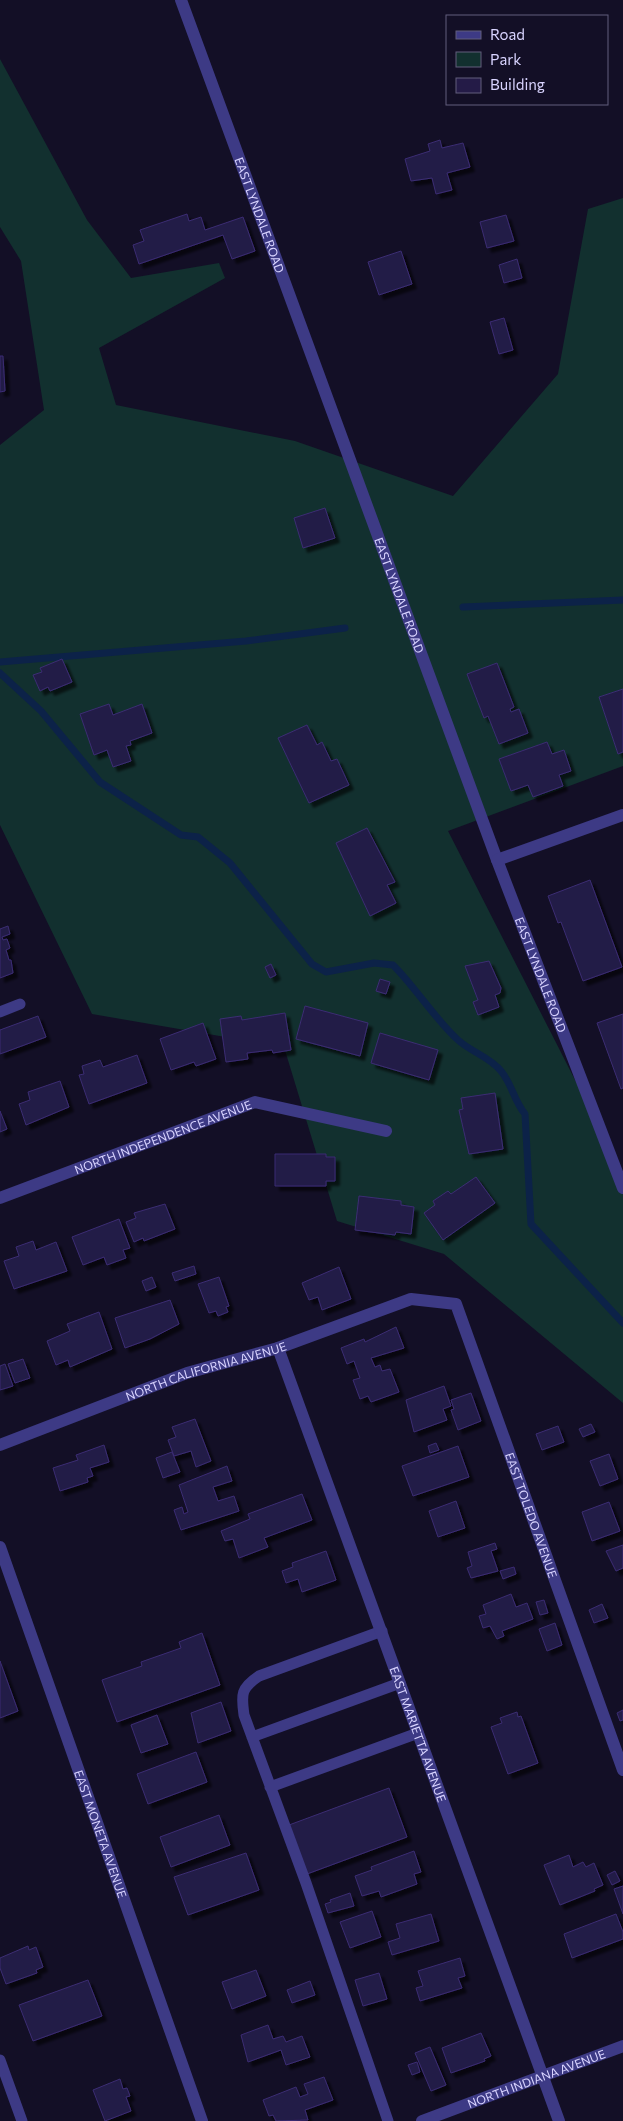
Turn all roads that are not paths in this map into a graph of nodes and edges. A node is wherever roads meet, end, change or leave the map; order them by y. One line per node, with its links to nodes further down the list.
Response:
1 (181, 0): 3 (street, EAST LYNDALE ROAD)
2 (623, 815): 3 (street)
3 (497, 860): 7 (street, EAST LYNDALE ROAD)
4 (20, 1004): 5 (lane)
5 (0, 1012)
6 (386, 1131): 8 (street, NORTH INDEPENDENCE AVENUE)
7 (623, 1188)
8 (0, 1198)
9 (411, 1299): 10 (street, NORTH CALIFORNIA AVENUE); 17 (street, EAST TOLEDO AVENUE)
10 (278, 1348): 11 (street, NORTH CALIFORNIA AVENUE); 13 (street, EAST MARIETTA AVENUE)
11 (0, 1445)
12 (0, 1547): 23 (street, EAST MONETA AVENUE)
13 (382, 1631): 14 (street, EAST MARIETTA AVENUE); 16 (lane)
14 (400, 1683): 15 (street, EAST MARIETTA AVENUE); 16 (lane)
15 (418, 1733): 18 (lane); 21 (street, EAST MARIETTA AVENUE)
16 (252, 1737): 18 (lane)
17 (623, 1770)
18 (270, 1788): 24 (lane)
19 (623, 2046): 21 (street, NORTH INDIANA AVENUE)
20 (0, 2060): 22 (lane)
21 (543, 2077): 25 (street, NORTH INDIANA AVENUE); 26 (street, EAST MARIETTA AVENUE)
22 (22, 2121)
23 (202, 2121)
24 (388, 2121)
25 (422, 2121)
26 (559, 2121)

